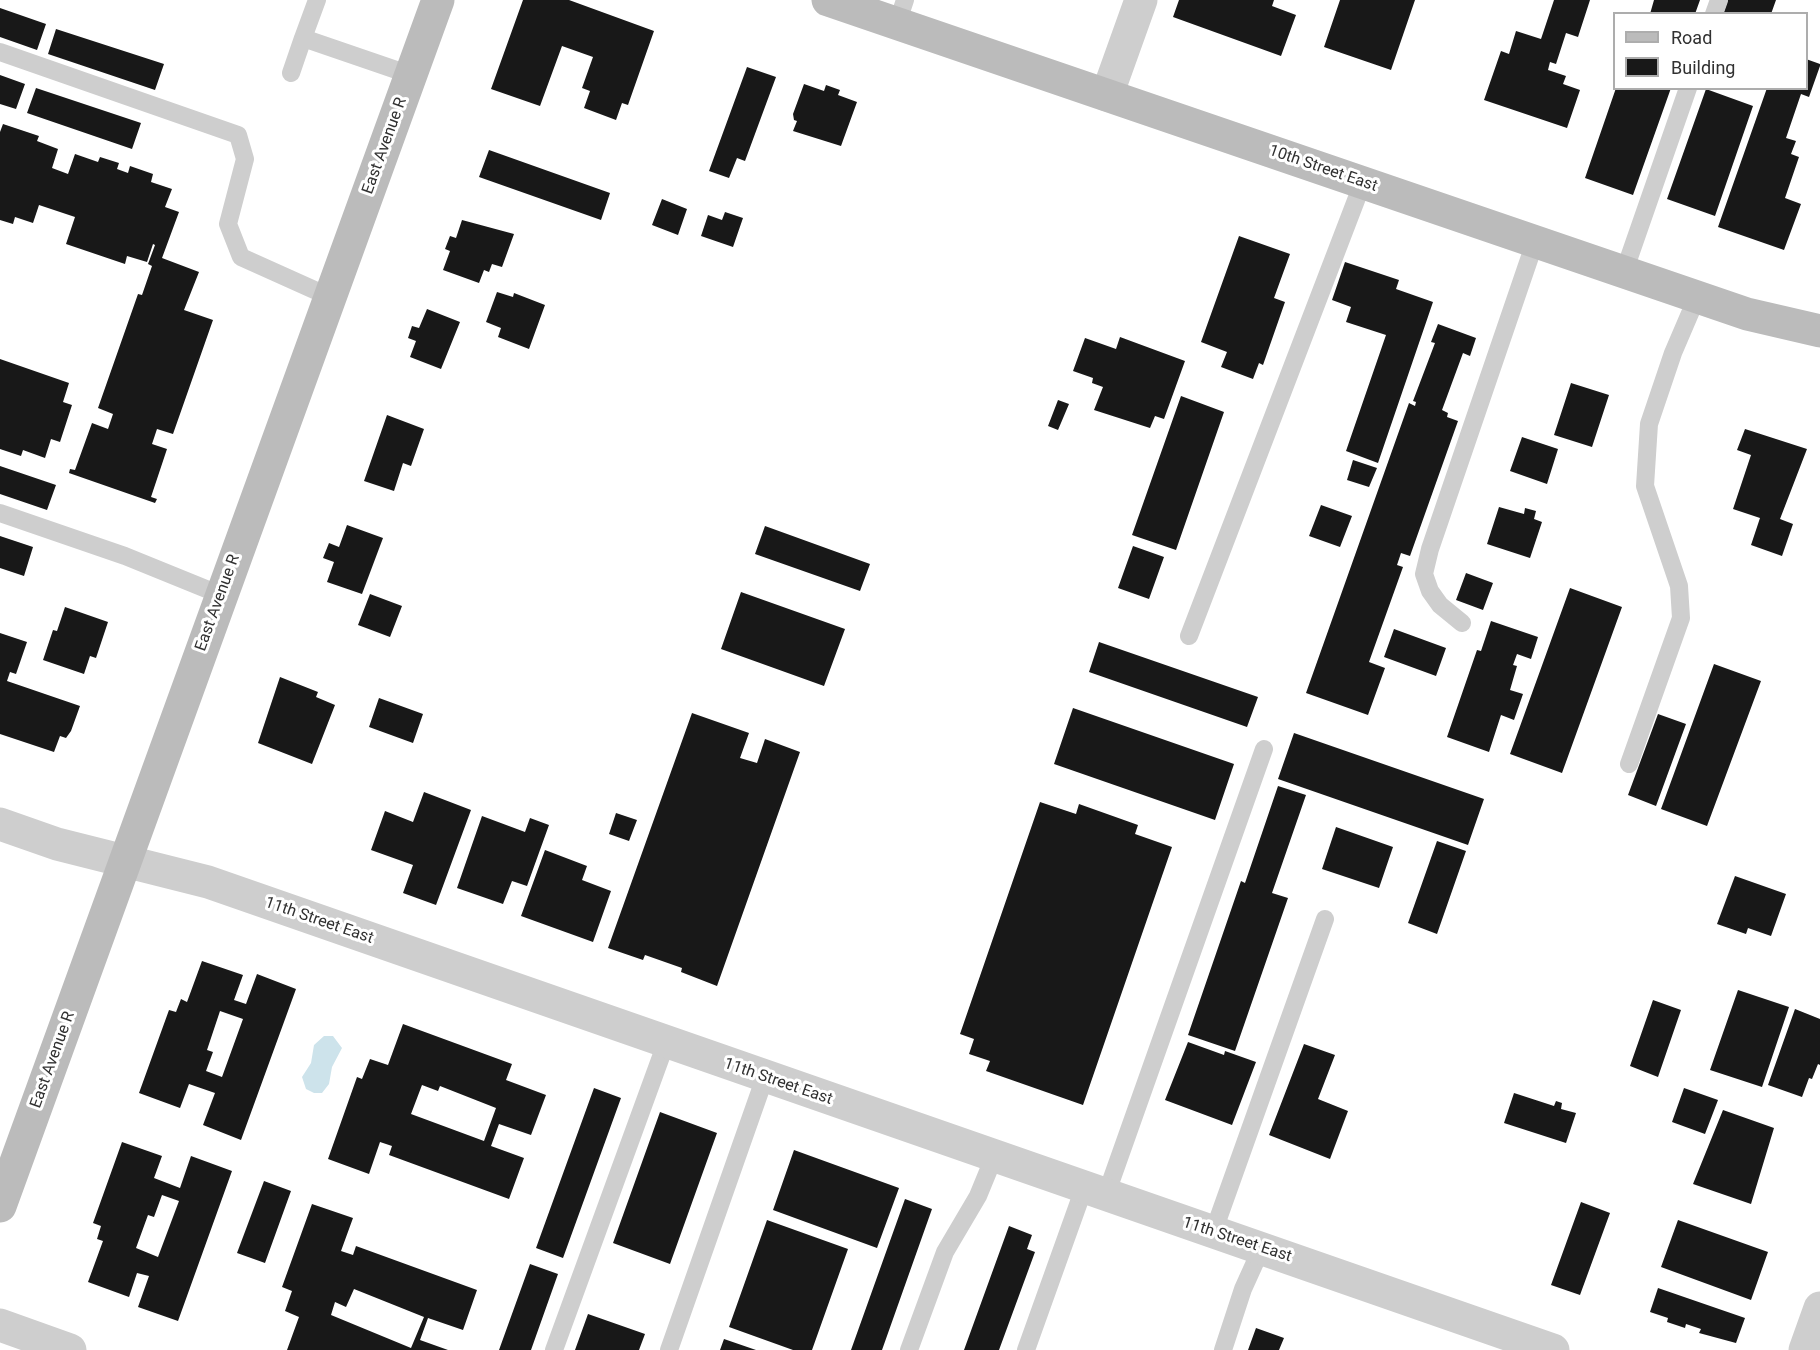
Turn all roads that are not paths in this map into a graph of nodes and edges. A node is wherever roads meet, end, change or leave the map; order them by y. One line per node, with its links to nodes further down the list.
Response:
1 (317, 0): 6 (lane)
2 (438, 0): 9 (main road, East Avenue R)
3 (828, 0): 5 (main road, 10th Street East)
4 (1141, 0): 11 (street)
5 (901, 12): 11 (main road, 10th Street East)
6 (303, 38): 8 (lane); 9 (lane)
7 (0, 52): 15 (lane)
8 (291, 73)
9 (411, 75): 15 (main road, East Avenue R)
10 (1687, 90): 14 (lane)
11 (1107, 95): 12 (main road, 10th Street East)
12 (1363, 182): 13 (main road, 10th Street East); 21 (lane)
13 (1535, 242): 14 (main road, 10th Street East); 20 (lane)
14 (1624, 272): 16 (main road, 10th Street East)
15 (330, 297): 19 (main road, East Avenue R)
16 (1697, 297): 17 (main road, 10th Street East); 23 (lane)
17 (1820, 331)
18 (0, 513): 19 (lane)
19 (221, 596): 25 (main road, East Avenue R)
20 (1462, 623)
21 (1189, 636)
22 (1264, 749): 30 (lane)
23 (1629, 764)
24 (0, 824): 25 (street, 11th Street East)
25 (126, 860): 27 (street, 11th Street East); 31 (main road, East Avenue R)
26 (1325, 920): 32 (lane)
27 (666, 1043): 28 (street, 11th Street East); 38 (lane)
28 (765, 1077): 29 (street, 11th Street East); 39 (lane)
29 (994, 1157): 30 (street, 11th Street East); 40 (lane)
30 (1095, 1191): 32 (street, 11th Street East); 41 (lane)
31 (0, 1206)
32 (1213, 1233): 33 (street, 11th Street East)
33 (1262, 1247): 36 (street, 11th Street East); 42 (lane)
34 (1820, 1308): 44 (street)
35 (0, 1325): 37 (street)
36 (1515, 1344): 43 (street, 11th Street East)
37 (70, 1350)
38 (554, 1350)
39 (669, 1350)
40 (909, 1350)
41 (1026, 1350)
42 (1222, 1350)
43 (1553, 1350)
44 (1805, 1350)

